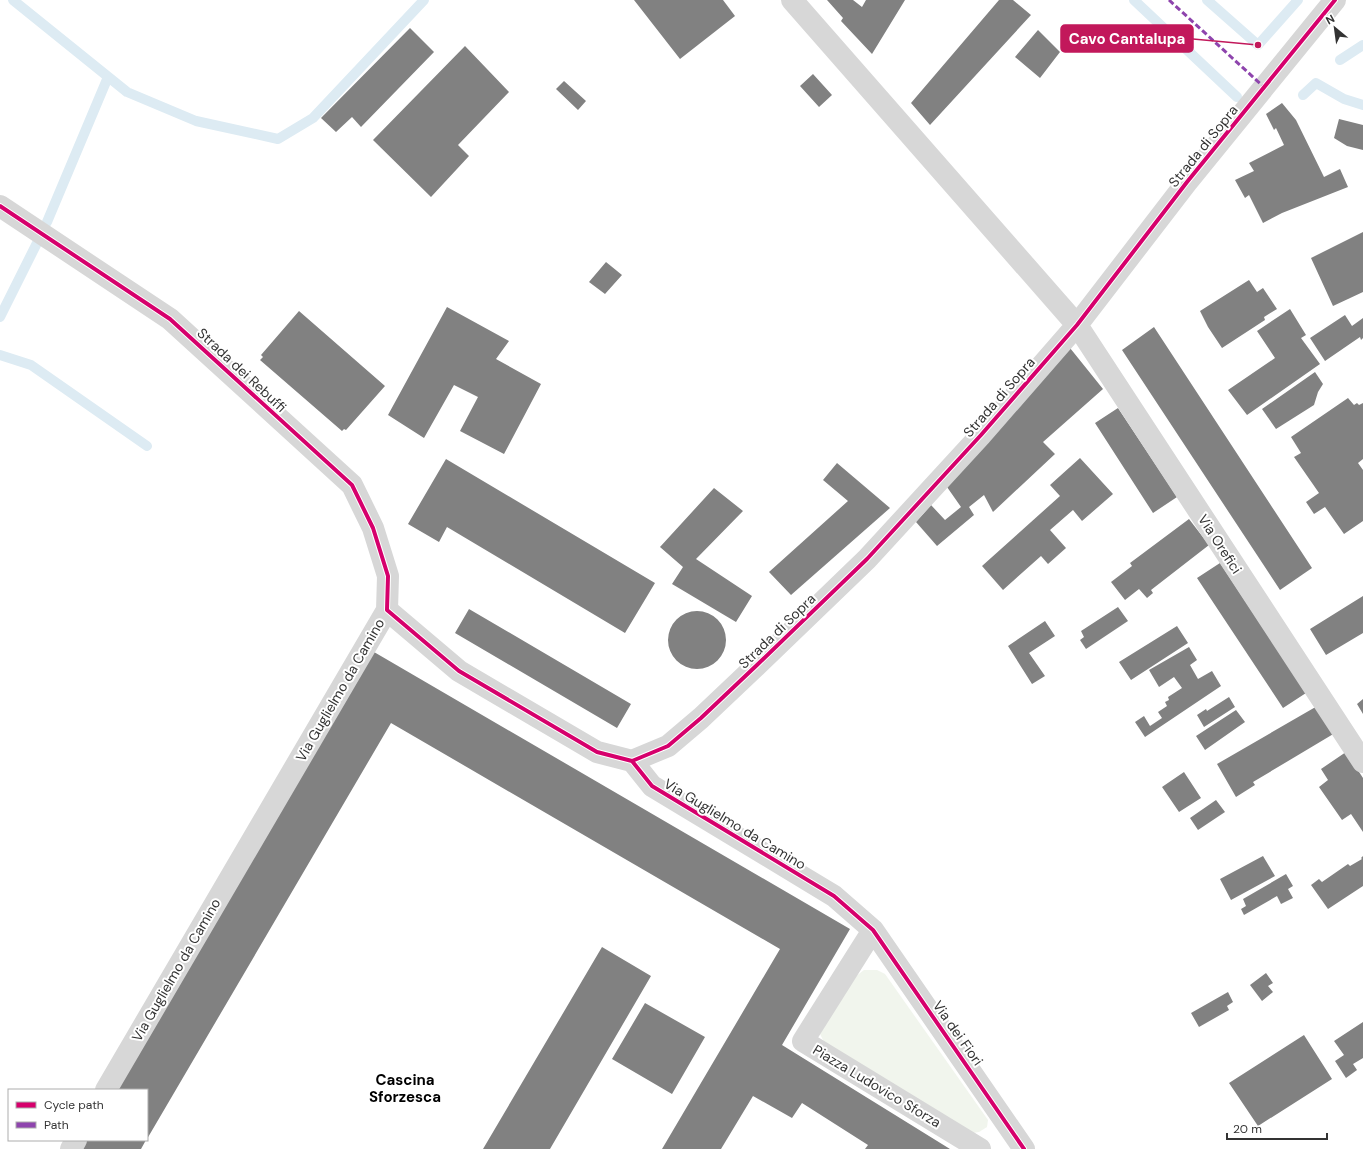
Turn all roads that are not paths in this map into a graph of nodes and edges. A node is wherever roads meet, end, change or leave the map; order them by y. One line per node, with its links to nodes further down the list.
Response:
1 (792, 0): 4 (street, Via Orefici)
2 (1335, 0): 4 (street, Strada di Sopra)
3 (0, 206): 5 (street, Strada dei Rebuffi)
4 (1077, 325): 6 (street, Strada di Sopra); 7 (street, Via Orefici)
5 (387, 610): 6 (street, Via Guglielmo da Camino); 9 (street, Via Guglielmo da Camino)
6 (632, 761): 8 (street, Via Guglielmo da Camino)
7 (1363, 762)
8 (873, 930): 10 (street, Piazza Ludovico Sforza); 11 (street, Via dei Fiori)
9 (107, 1089)
10 (980, 1149)
11 (1024, 1149)

